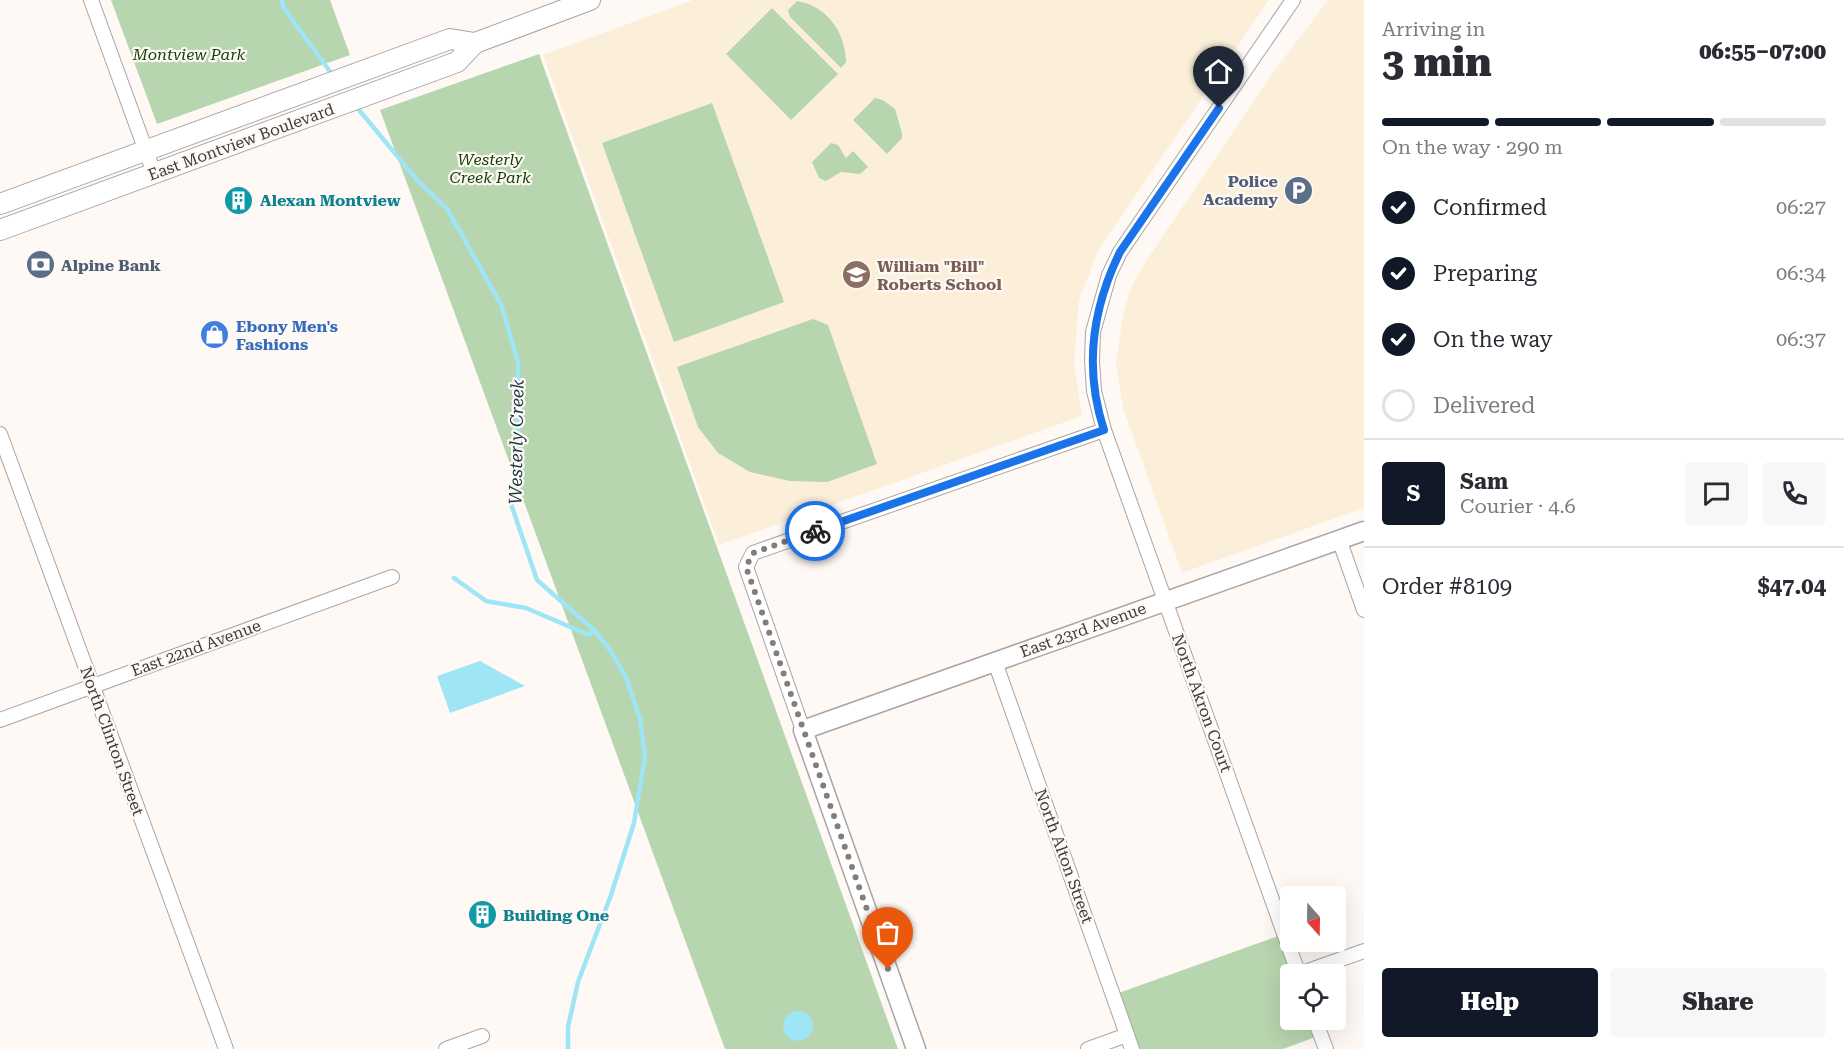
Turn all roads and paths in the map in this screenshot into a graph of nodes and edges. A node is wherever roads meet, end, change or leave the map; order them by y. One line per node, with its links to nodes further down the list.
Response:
1 (91, 0): 5 (street)
2 (1293, 0): 9 (street, North Akron Court)
3 (586, 1): 4 (main road, East Montview Boulevard)
4 (475, 43): 5 (main road, East Montview Boulevard); 6 (main road, East Montview Boulevard)
5 (146, 150): 6 (street); 7 (main road, East Montview Boulevard)
6 (154, 173): 8 (main road, East Montview Boulevard)
7 (0, 204)
8 (0, 230)
9 (1104, 430): 14 (street, North Akron Court); 19 (street)
10 (0, 434): 17 (street, North Clinton Street)
11 (1364, 531): 12 (street, East 23rd Avenue)
12 (1339, 539): 14 (street, East 23rd Avenue); 15 (street)
13 (392, 577): 17 (street, East 22nd Avenue)
14 (1165, 601): 16 (street, East 23rd Avenue); 21 (street, North Akron Court)
15 (1364, 610)
16 (994, 662): 19 (street, East 23rd Avenue); 24 (street, North Alton Street)
17 (92, 686): 18 (street, East 22nd Avenue); 26 (street, North Clinton Street)
18 (0, 720)
19 (803, 730): 28 (street)
20 (1364, 951): 22 (street)
21 (1295, 964)
22 (1329, 964)
23 (1319, 1030): 31 (street)
24 (1128, 1035): 29 (street); 30 (street, North Alton Street)
25 (482, 1036): 27 (street)
26 (226, 1049)
27 (446, 1049)
28 (916, 1049)
29 (1088, 1049)
30 (1132, 1049)
31 (1326, 1049)

